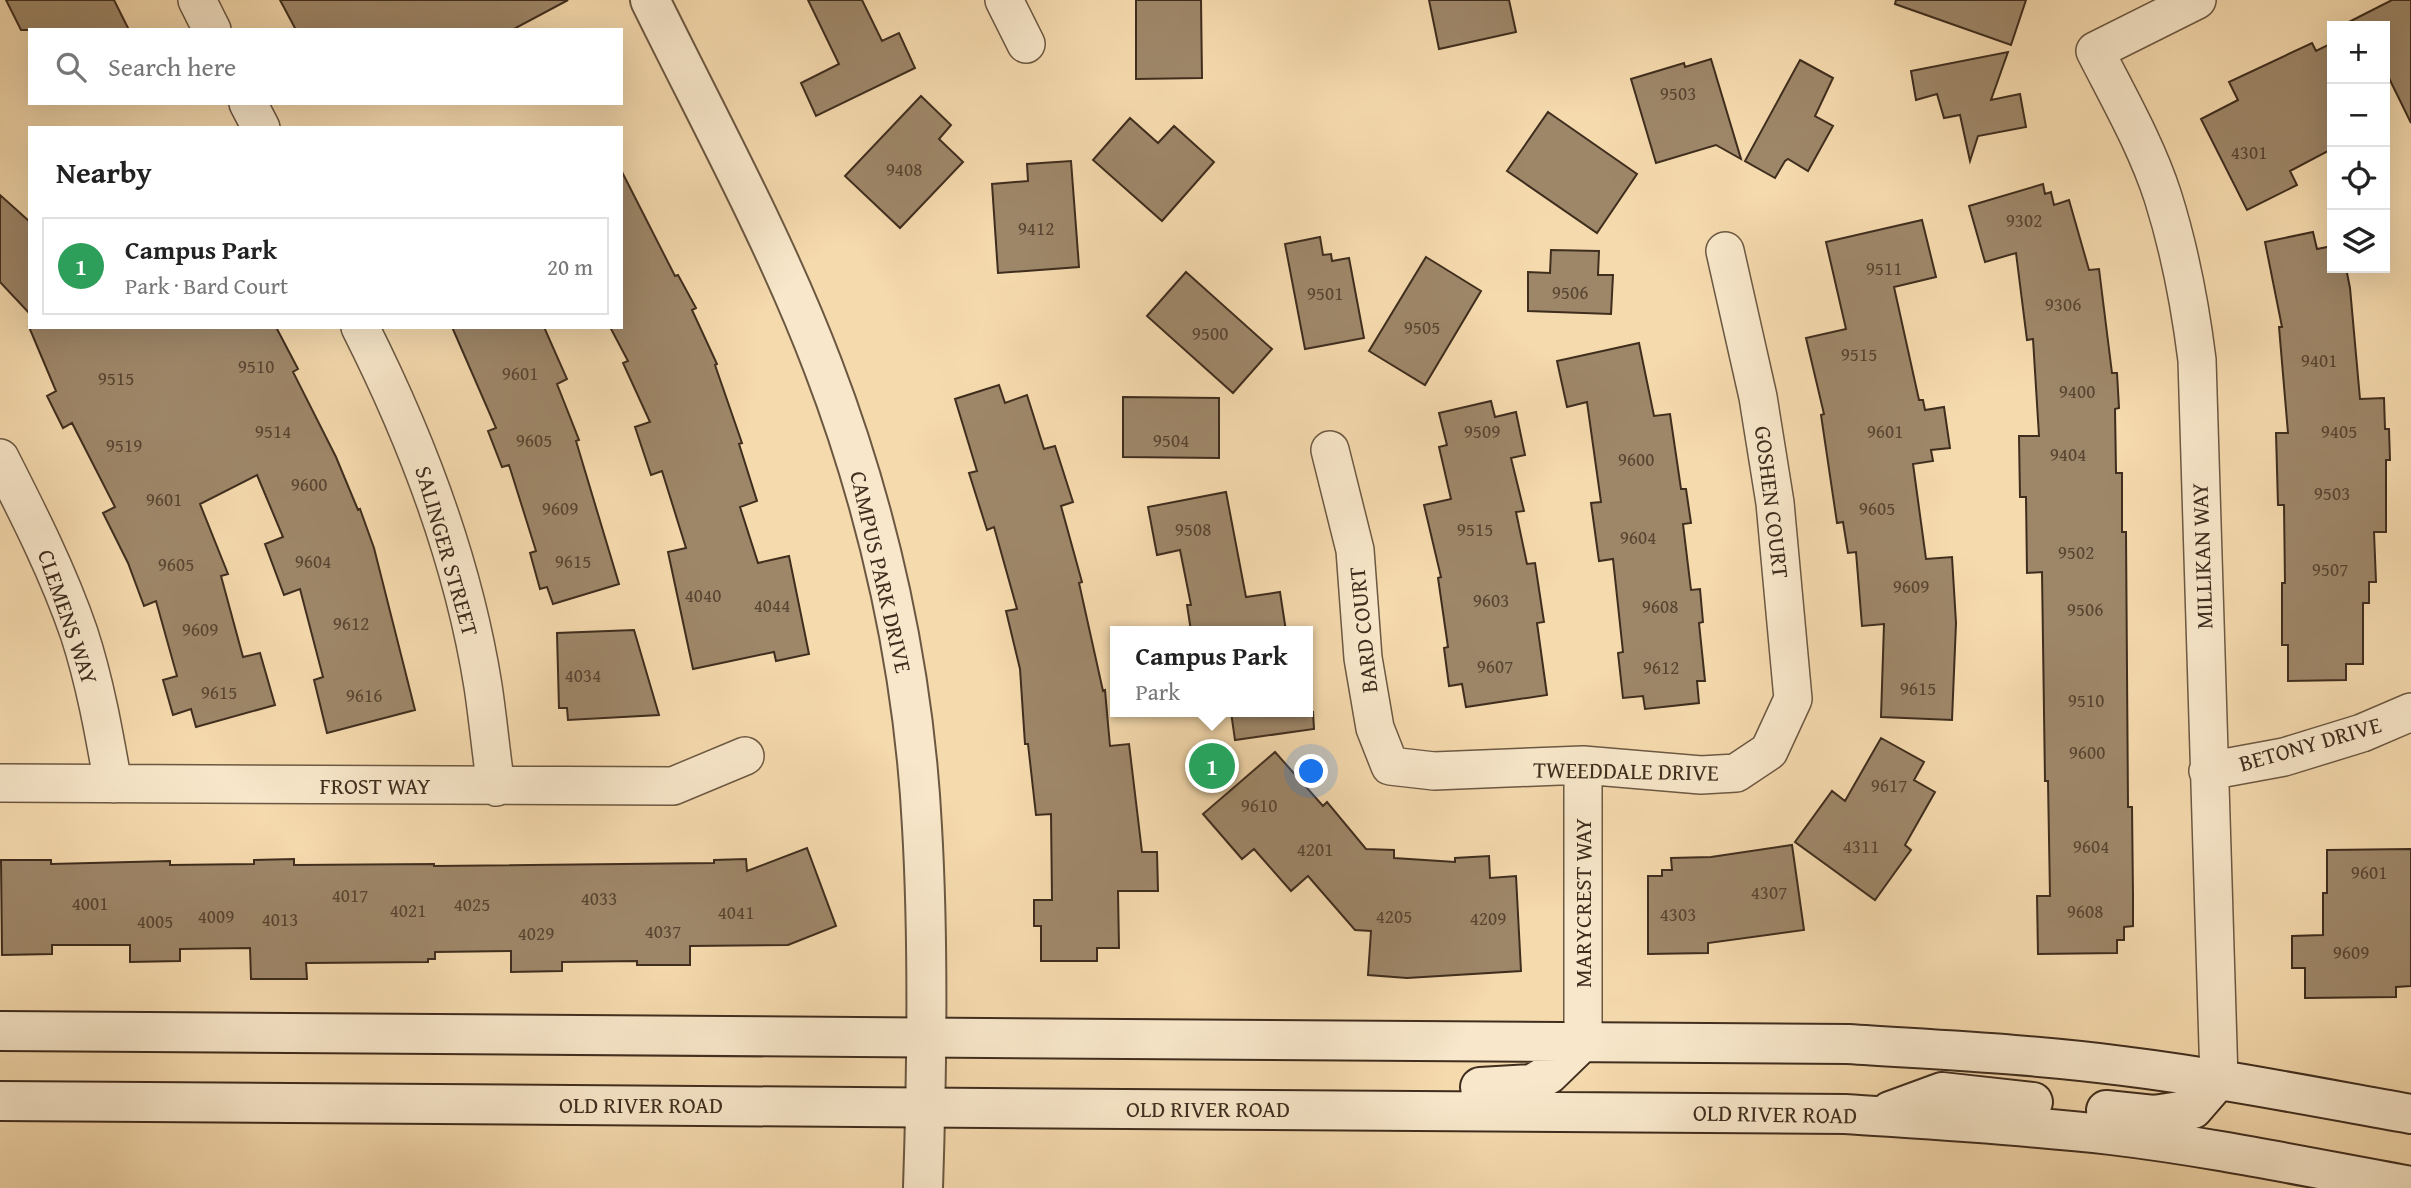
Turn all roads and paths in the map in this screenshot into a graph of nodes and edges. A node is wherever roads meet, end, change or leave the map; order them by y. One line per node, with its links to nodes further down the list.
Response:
1 (197, 0): 5 (street)
2 (650, 0): 23 (main road, CAMPUS PARK DRIVE)
3 (1004, 0): 6 (street)
4 (2197, 0): 18 (street, MILLIKAN WAY)
5 (211, 28)
6 (1026, 44)
7 (249, 105): 8 (street)
8 (260, 126)
9 (1725, 251): 14 (street, GOSHEN COURT)
10 (361, 329): 21 (street, SALINGER STREET)
11 (1330, 450): 17 (street, BARD COURT)
12 (0, 458): 20 (street, CLEMENS WAY)
13 (2411, 712): 18 (street, BETONY DRIVE)
14 (1769, 751): 16 (street, TWEEDDALE DRIVE)
15 (745, 756): 21 (street, FROST WAY)
16 (1583, 765): 17 (street, TWEEDDALE DRIVE); 24 (street, MARYCREST WAY)
17 (1434, 771)
18 (2208, 771): 25 (street, MILLIKAN WAY)
19 (0, 783): 20 (street, FROST WAY)
20 (113, 784): 21 (street, FROST WAY)
21 (496, 787)
22 (0, 1031): 23 (main road)
23 (926, 1037): 24 (main road); 27 (main road, CAMPUS PARK DRIVE)
24 (1583, 1041): 25 (main road); 28 (main road)
25 (2218, 1079): 29 (main road); 30 (main road)
26 (0, 1101): 27 (main road, OLD RIVER ROAD)
27 (926, 1107): 28 (main road, OLD RIVER ROAD); 32 (main road, CAMPUS PARK DRIVE)
28 (1364, 1110): 30 (main road, OLD RIVER ROAD)
29 (2411, 1114)
30 (1875, 1116): 31 (main road, OLD RIVER ROAD)
31 (2411, 1185)
32 (923, 1188)

